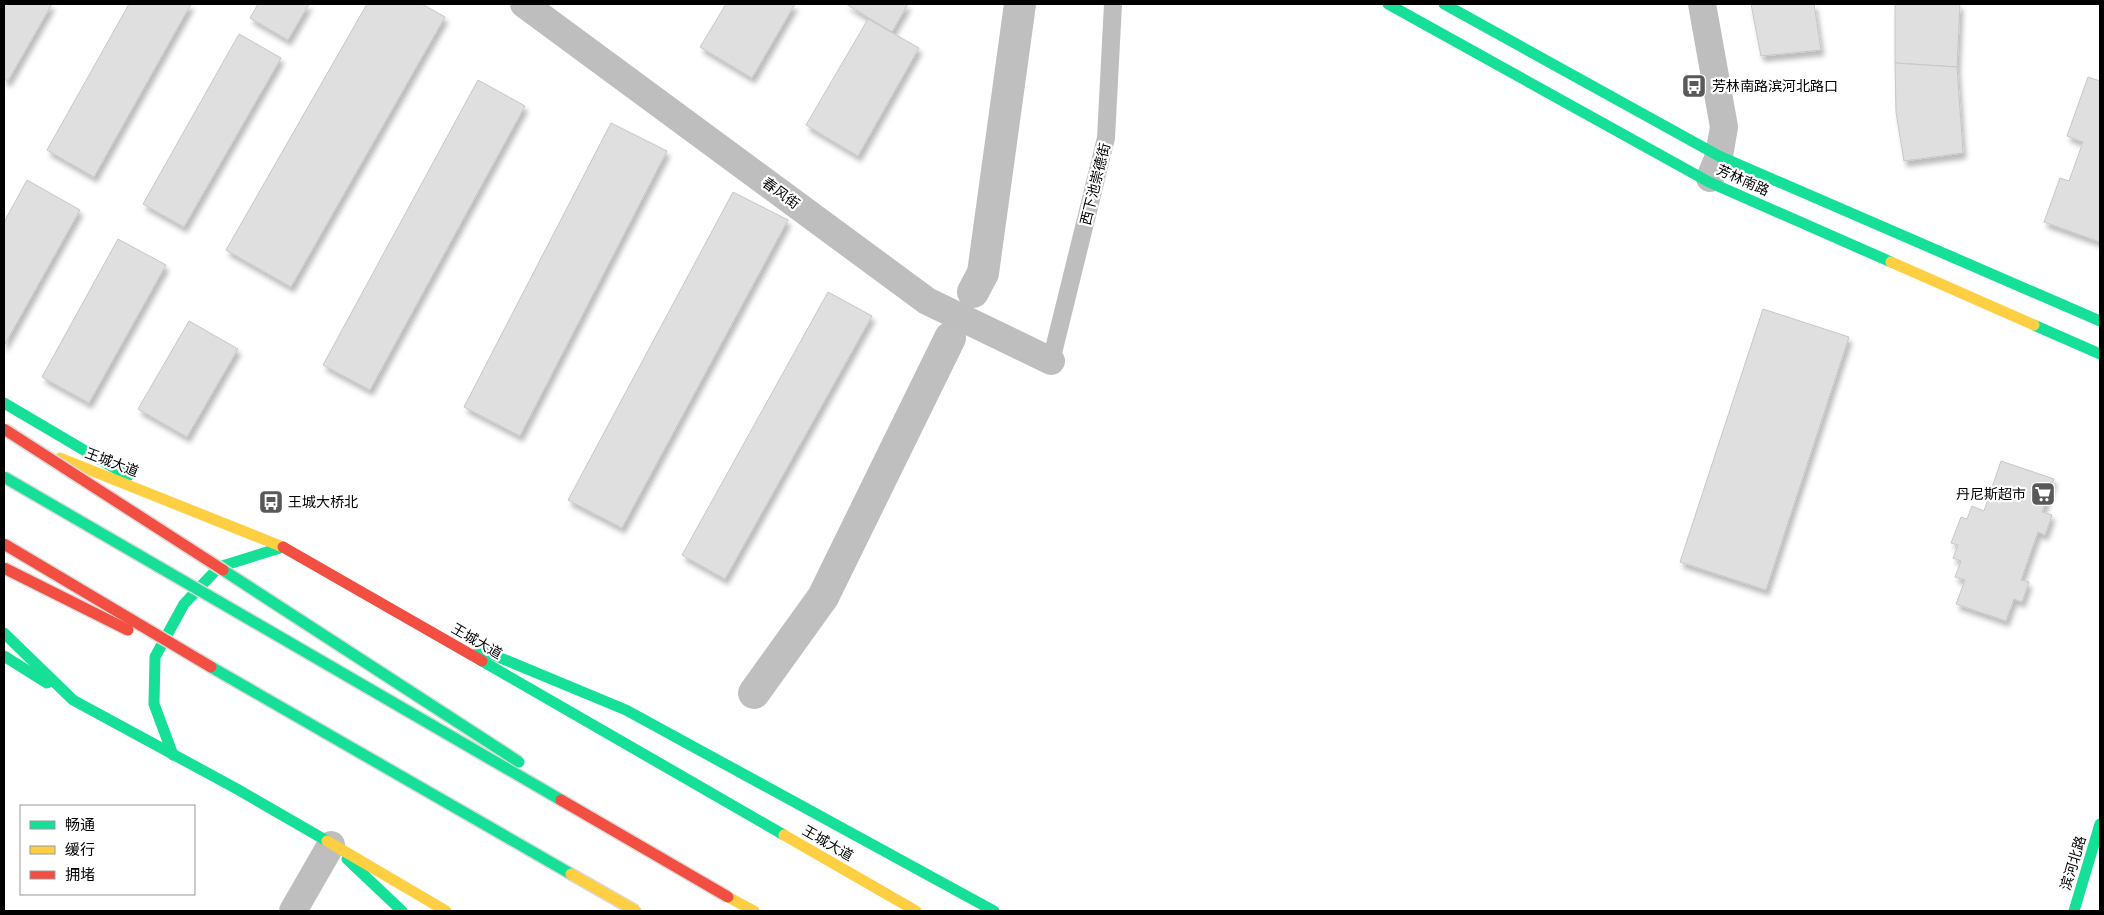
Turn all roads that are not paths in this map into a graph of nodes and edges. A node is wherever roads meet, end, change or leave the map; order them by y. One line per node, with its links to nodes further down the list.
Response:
1 (524, 4): 10 (street, 春风街)
2 (1112, 4): 10 (lane, 西下池崇德街)
3 (1388, 4): 7 (main road, 芳林南路)
4 (1444, 4): 6 (main road, 芳林南路)
5 (1702, 4): 6 (street)
6 (1719, 156): 7 (street); 8 (main road, 芳林南路)
7 (1709, 182): 9 (main road, 芳林南路)
8 (2100, 321)
9 (2100, 354)
10 (1051, 362)
11 (4, 403): 15 (main road)
12 (4, 429): 27 (main road, bridge)
13 (4, 436): 15 (main road, 王城大道)
14 (4, 476): 27 (main road, bridge)
15 (166, 499): 17 (main road, 王城大道)
16 (4, 544): 22 (main road, bridge)
17 (283, 547): 19 (main road, 王城大道); 24 (main road)
18 (4, 568): 22 (main road, bridge)
19 (411, 621): 33 (main road, 王城大道); 34 (main road)
20 (4, 633): 23 (main road)
21 (4, 656): 23 (main road)
22 (264, 699): 31 (main road, bridge)
23 (73, 700): 24 (main road)
24 (173, 755): 26 (main road)
25 (2100, 824): 35 (main road, 滨河北路)
26 (331, 845): 28 (street); 29 (main road); 30 (main road)
27 (728, 897): 32 (main road)
28 (293, 911)
29 (402, 911)
30 (446, 911)
31 (636, 911)
32 (754, 911)
33 (916, 911)
34 (994, 911)
35 (2074, 911)

